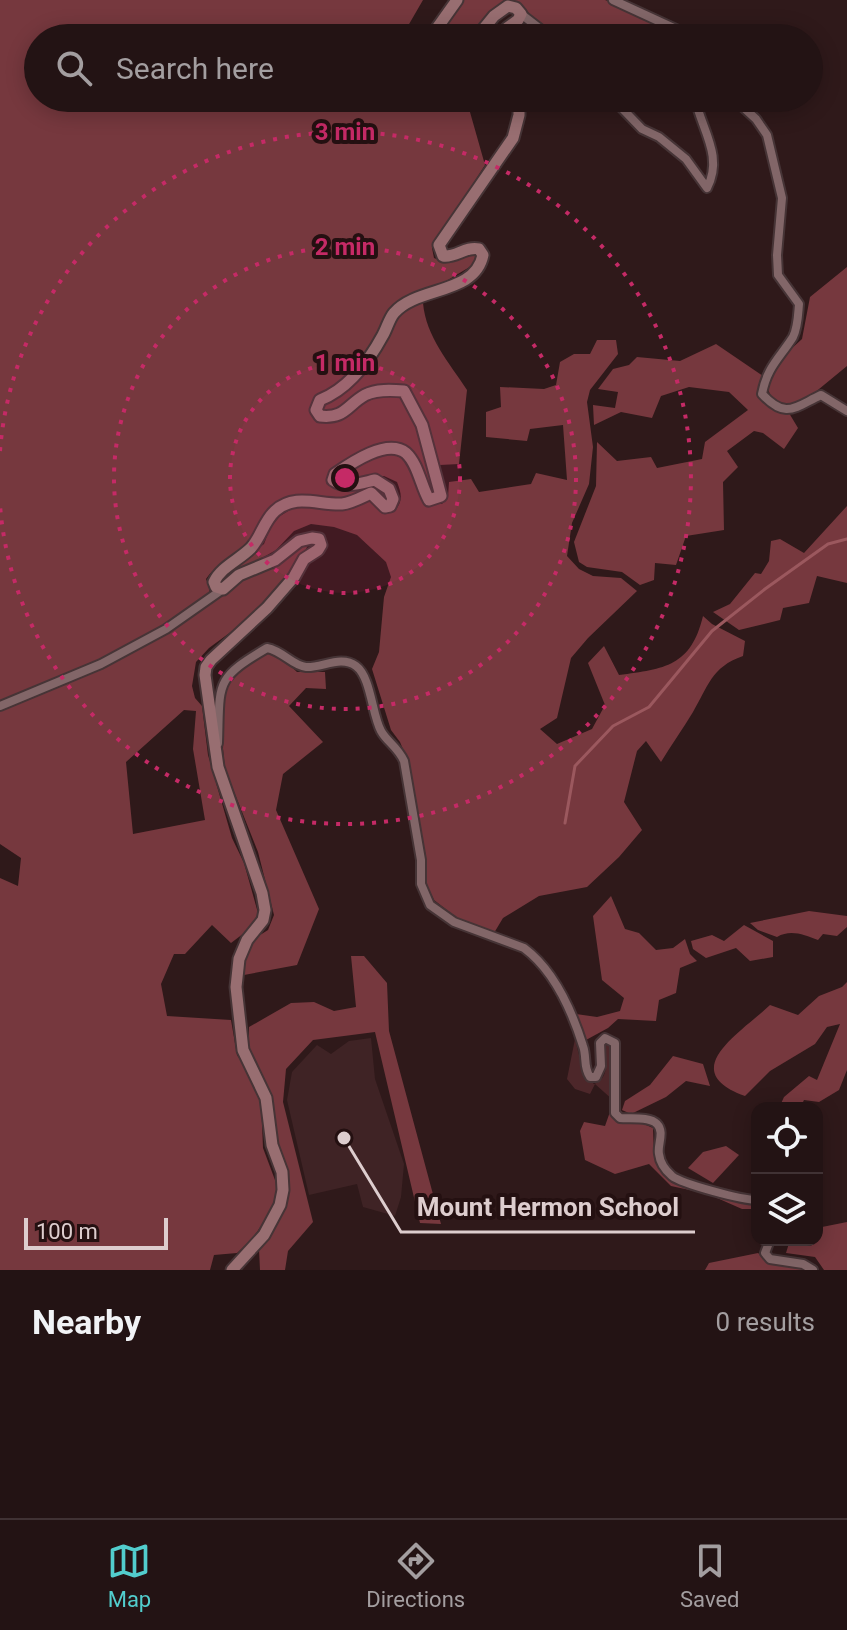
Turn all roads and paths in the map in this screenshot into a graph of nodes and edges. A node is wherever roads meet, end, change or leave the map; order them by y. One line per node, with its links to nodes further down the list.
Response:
1 (457, 0): 4 (main road)
2 (613, 0): 8 (street)
3 (521, 14): 5 (main road); 6 (main road); 7 (street)
4 (440, 24)
5 (489, 24)
6 (512, 24)
7 (534, 24)
8 (665, 24)
9 (518, 112): 14 (main road)
10 (626, 112): 11 (street)
11 (700, 112)
12 (748, 112): 13 (street)
13 (847, 411)
14 (223, 589): 15 (street); 16 (main road)
15 (0, 706)
16 (218, 767): 17 (street); 19 (main road)
17 (751, 1199)
18 (768, 1246): 20 (street)
19 (232, 1270)
20 (813, 1270)

